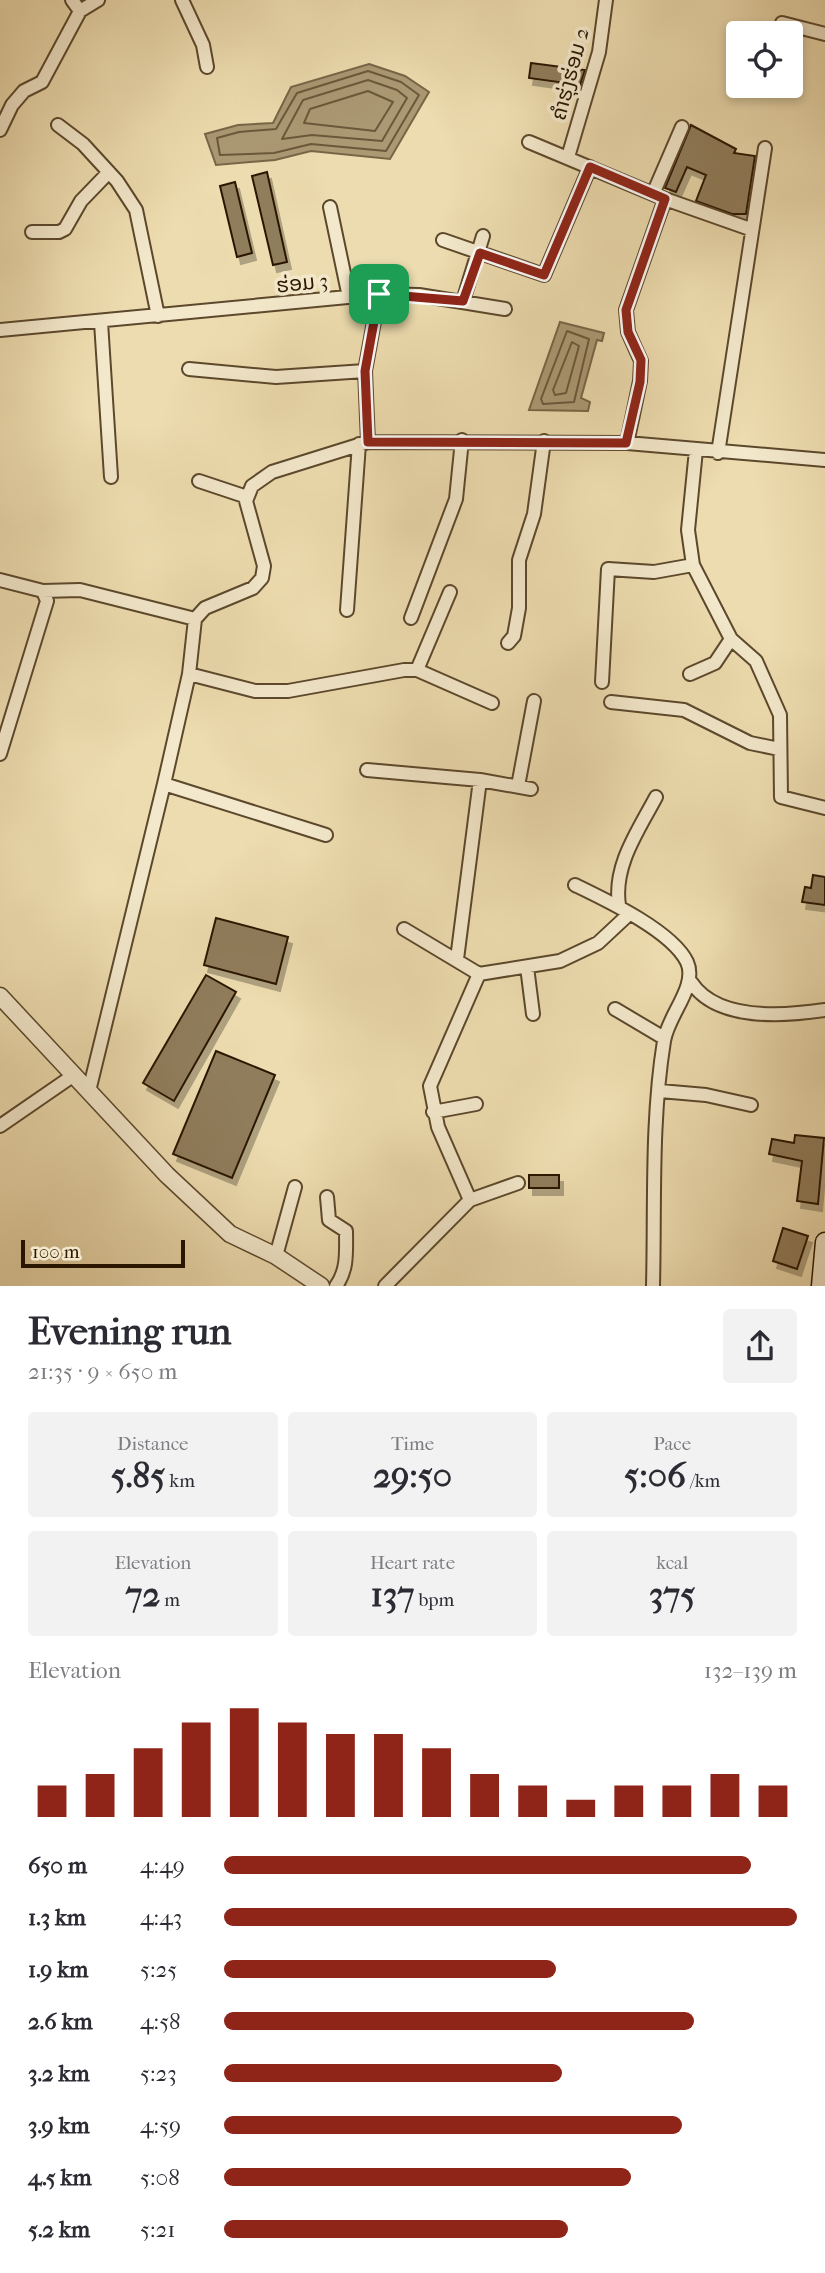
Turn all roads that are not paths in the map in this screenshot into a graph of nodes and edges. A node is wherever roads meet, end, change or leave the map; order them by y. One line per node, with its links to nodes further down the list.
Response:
1 (98, 0): 4 (street)
2 (182, 0): 7 (street)
3 (606, 0): 13 (street, ຄໍາຮຸ່ງຮ່ອມ 2)
4 (76, 6): 10 (street)
5 (803, 28): 6 (street)
6 (825, 34)
7 (207, 67)
8 (58, 125): 15 (street)
9 (682, 127): 16 (street)
10 (0, 131)
11 (529, 142): 13 (street)
12 (765, 148): 18 (street)
13 (568, 156): 14 (street)
14 (590, 167): 16 (street); 22 (street)
15 (109, 172): 19 (street); 27 (street)
16 (659, 196): 18 (street); 35 (street)
17 (330, 207): 24 (street)
18 (750, 229): 37 (street)
19 (32, 232)
20 (484, 236): 22 (street)
21 (443, 240): 22 (street)
22 (480, 253): 25 (street)
23 (379, 294): 24 (street, ຮ່ອມ 3); 25 (street, ຮ່ອມ 3); 31 (street)
24 (349, 297): 27 (street, ຮ່ອມ 3)
25 (463, 301): 26 (street, ຮ່ອມ 3)
26 (505, 309)
27 (158, 316): 28 (street, ຮ່ອມ 3)
28 (101, 323): 29 (street, ຮ່ອມ 3); 39 (street)
29 (0, 330)
30 (189, 369): 31 (street)
31 (365, 371): 34 (street)
32 (462, 440): 33 (street); 34 (street); 47 (street)
33 (544, 441): 35 (street); 50 (street)
34 (363, 443): 41 (street); 46 (street)
35 (626, 443): 36 (street)
36 (696, 450): 37 (street); 42 (street)
37 (718, 453): 38 (street)
38 (825, 460)
39 (111, 477)
40 (199, 481): 41 (street)
41 (247, 497): 48 (street)
42 (692, 565): 49 (street); 54 (street)
43 (0, 580): 44 (street)
44 (43, 591): 48 (street); 58 (street)
45 (450, 592): 51 (street)
46 (347, 610)
47 (411, 618)
48 (195, 619): 52 (street)
49 (731, 639): 53 (street); 59 (street)
50 (508, 643)
51 (417, 670): 52 (street); 57 (street)
52 (189, 674): 63 (street)
53 (690, 674)
54 (602, 682)
55 (534, 701): 62 (street)
56 (611, 702): 59 (street)
57 (492, 703)
58 (2, 739): 60 (street)
59 (779, 749): 65 (street)
60 (0, 754)
61 (368, 770): 62 (street)
62 (480, 780): 70 (street)
63 (164, 784): 66 (street); 80 (street)
64 (656, 797): 68 (street)
65 (825, 808)
66 (326, 835)
67 (575, 885): 68 (street)
68 (623, 910): 71 (street); 73 (street)
69 (404, 929): 70 (street)
70 (457, 958): 72 (street)
71 (527, 967): 72 (street); 77 (street)
72 (479, 974): 84 (street)
73 (691, 982): 76 (street); 78 (street)
74 (0, 996): 79 (street)
75 (615, 1009): 78 (street)
76 (825, 1010)
77 (533, 1014)
78 (664, 1038): 81 (street)
79 (74, 1075): 80 (street); 85 (street)
80 (89, 1091): 91 (street)
81 (660, 1091): 83 (street); 95 (street)
82 (476, 1104): 84 (street)
83 (751, 1105)
84 (433, 1112): 89 (street)
85 (0, 1126)
86 (518, 1184): 89 (street)
87 (295, 1187): 91 (street)
88 (327, 1197): 93 (street)
89 (470, 1200): 94 (street)
90 (825, 1242): 96 (main road)
91 (276, 1256): 92 (street)
92 (321, 1286)
93 (336, 1286)
94 (385, 1286)
95 (653, 1286)
96 (821, 1286)

